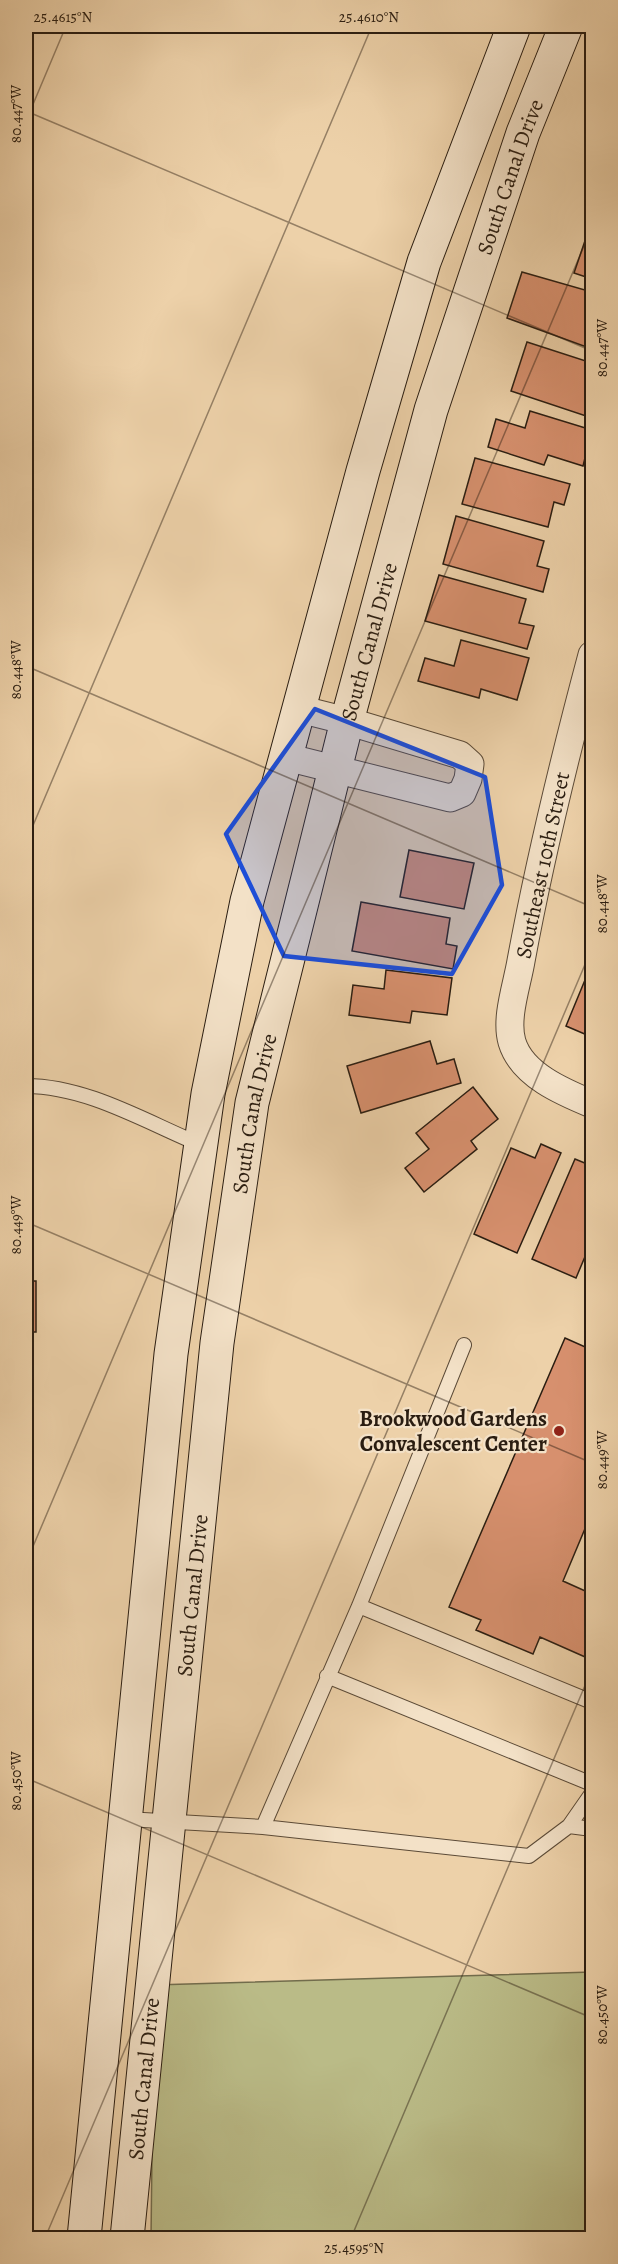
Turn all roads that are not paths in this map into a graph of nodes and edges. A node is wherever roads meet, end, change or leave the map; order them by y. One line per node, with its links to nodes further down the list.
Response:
1 (514, 26): 4 (street, South Canal Drive)
2 (566, 26): 5 (street, South Canal Drive)
3 (592, 655): 9 (street, Southeast 10th Street)
4 (299, 709): 5 (street); 6 (street, South Canal Drive)
5 (347, 721): 7 (street, South Canal Drive); 7 (street)
6 (286, 758): 7 (street); 10 (street, South Canal Drive)
7 (336, 771): 18 (street, South Canal Drive)
8 (26, 1086): 10 (lane)
9 (592, 1104)
10 (199, 1144): 17 (street, South Canal Drive)
11 (464, 1345): 12 (lane)
12 (358, 1606): 13 (lane); 14 (lane)
13 (327, 1676): 15 (lane); 20 (lane)
14 (592, 1702)
15 (592, 1784)
16 (592, 1793): 19 (lane)
17 (126, 1819): 18 (lane); 22 (street, South Canal Drive)
18 (170, 1820): 20 (lane); 23 (street, South Canal Drive)
19 (569, 1826): 20 (lane); 21 (lane)
20 (263, 1827)
21 (592, 1829)
22 (84, 2238)
23 (127, 2238)

